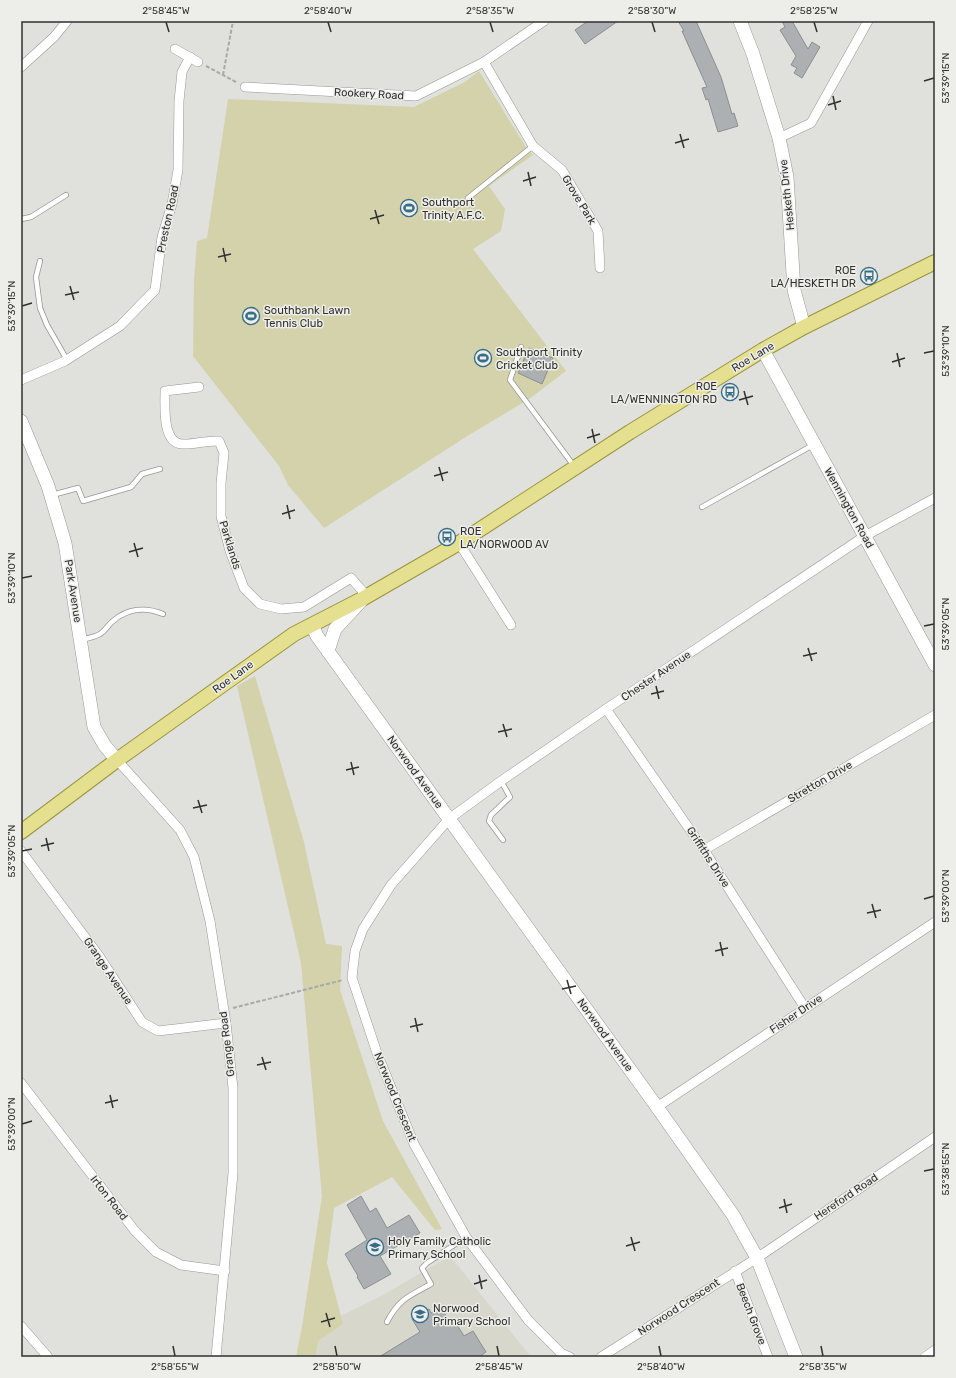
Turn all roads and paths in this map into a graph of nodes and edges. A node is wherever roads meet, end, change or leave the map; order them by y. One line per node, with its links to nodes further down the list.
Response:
1 (67, 21): 10 (street)
2 (233, 21): 11 (path)
3 (544, 21): 9 (street, Rookery Road)
4 (740, 21): 13 (street, Hesketh Drive)
5 (868, 21): 13 (street)
6 (176, 49): 7 (street)
7 (190, 57): 8 (street); 24 (street, Preston Road)
8 (198, 62): 11 (path)
9 (484, 62): 12 (street, Rookery Road); 14 (street, Grove Park)
10 (21, 67)
11 (223, 75): 12 (path)
12 (245, 87)
13 (779, 138): 21 (street, Hesketh Drive)
14 (533, 146): 16 (lane); 20 (street, Grove Park)
15 (66, 195): 17 (lane)
16 (468, 198)
17 (21, 219)
18 (40, 261): 24 (lane)
19 (935, 262): 21 (main road, Roe Lane)
20 (600, 268)
21 (804, 327): 23 (main road, Roe Lane)
22 (521, 347): 29 (lane)
23 (763, 350): 28 (street, Wennington Road); 29 (main road, Roe Lane)
24 (67, 360): 25 (street, Preston Road)
25 (21, 380)
26 (200, 387): 36 (street, Parklands)
27 (21, 421): 31 (street, Park Avenue)
28 (814, 445): 33 (lane); 34 (street, Wennington Road)
29 (575, 467): 35 (main road, Roe Lane)
30 (160, 469): 31 (lane)
31 (50, 495): 40 (street, Park Avenue)
32 (935, 498): 34 (street, Chester Avenue)
33 (702, 508)
34 (865, 536): 42 (street, Wennington Road); 43 (street, Chester Avenue)
35 (459, 543): 36 (main road, Roe Lane); 39 (street)
36 (365, 598): 38 (main road, Roe Lane); 41 (street)
37 (163, 614): 40 (lane)
38 (312, 625): 41 (street, Norwood Avenue); 45 (main road, Roe Lane)
39 (511, 625)
40 (80, 640): 45 (street, Park Avenue)
41 (328, 651): 47 (street, Norwood Avenue)
42 (935, 665)
43 (606, 709): 46 (street, Chester Avenue); 50 (street, Griffiths Drive)
44 (935, 715): 50 (street, Stretton Drive)
45 (118, 760): 48 (main road, Roe Lane); 55 (street, Grange Road)
46 (501, 781): 47 (street, Chester Avenue); 49 (lane)
47 (449, 819): 53 (street, Norwood Crescent); 58 (street, Norwood Avenue)
48 (21, 832)
49 (503, 840)
50 (704, 850): 54 (street, Griffiths Drive)
51 (21, 851): 56 (street, Grange Avenue)
52 (935, 922): 54 (street, Fisher Drive)
53 (352, 978): 55 (path); 60 (street, Norwood Crescent)
54 (805, 1008): 58 (street, Fisher Drive)
55 (223, 1010): 56 (street, Grange Road)
56 (226, 1023): 62 (street, Grange Road)
57 (21, 1083): 62 (street, Irton Road)
58 (657, 1107): 61 (street, Norwood Avenue)
59 (935, 1137): 61 (street, Hereford Road)
60 (466, 1238): 64 (lane); 69 (street, Norwood Crescent)
61 (757, 1258): 63 (street, Norwood Crescent); 72 (street, Norwood Avenue)
62 (225, 1271): 68 (street, Grange Road)
63 (735, 1271): 70 (street, Norwood Crescent); 71 (street, Beech Grove)
64 (386, 1322)
65 (21, 1326): 67 (street)
66 (935, 1350): 73 (street)
67 (48, 1357)
68 (216, 1357)
69 (570, 1357)
70 (601, 1357)
71 (768, 1357)
72 (796, 1357)
73 (925, 1357)

